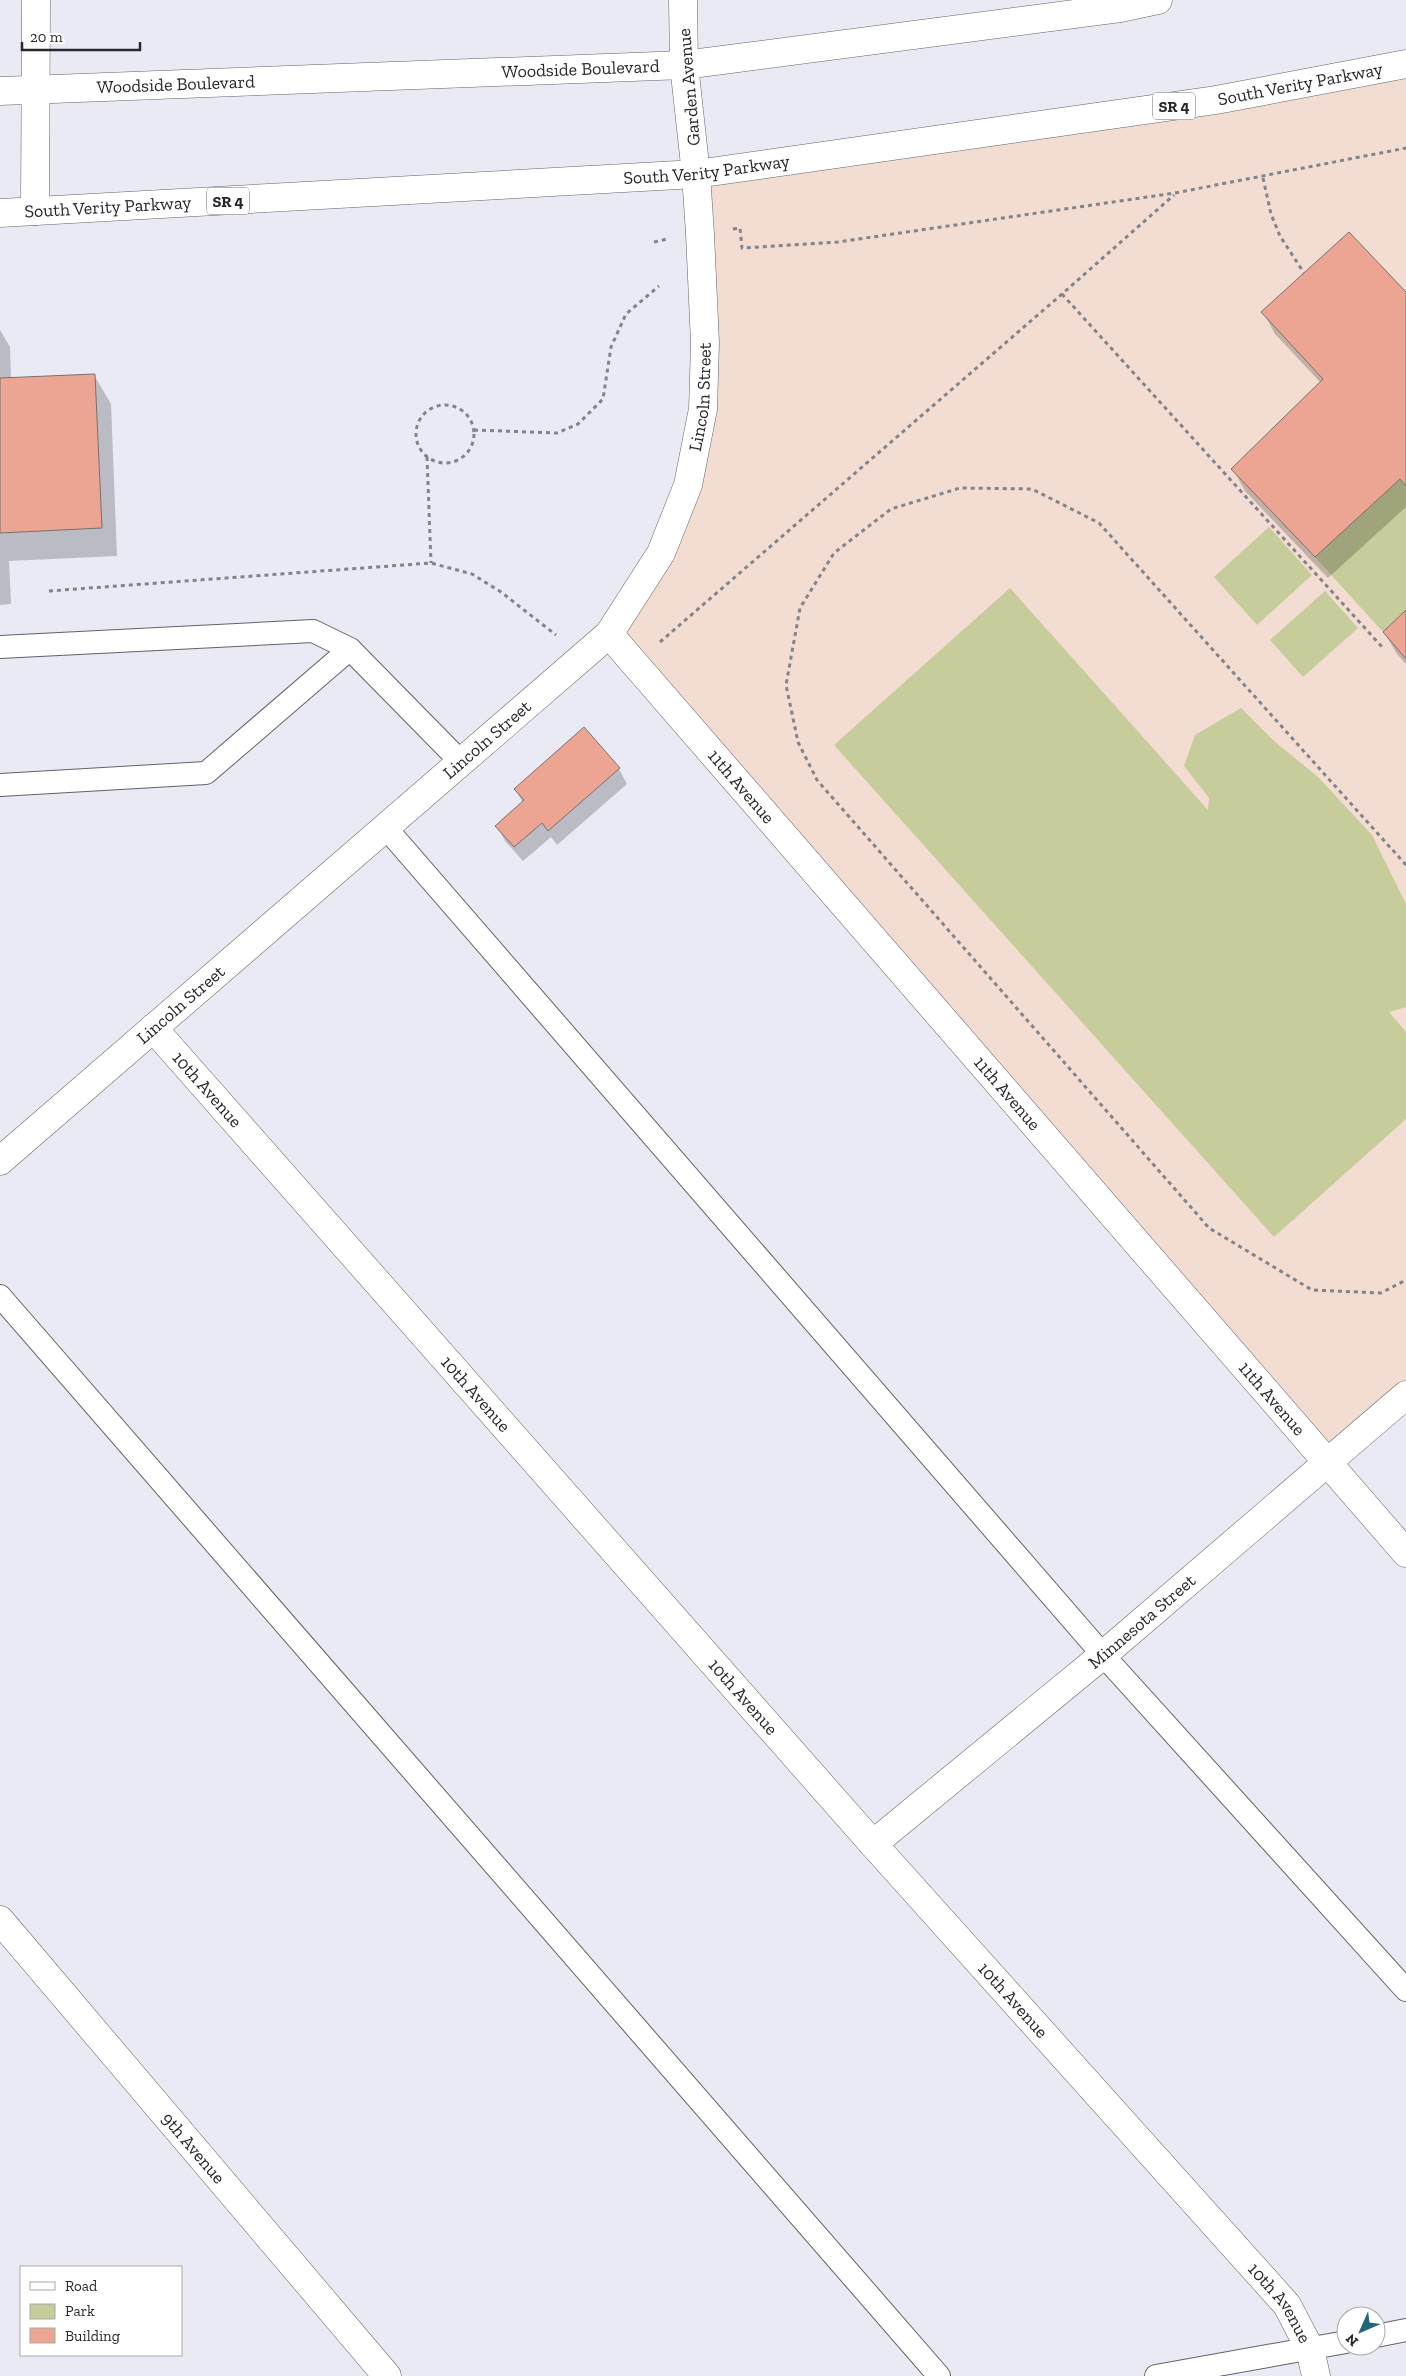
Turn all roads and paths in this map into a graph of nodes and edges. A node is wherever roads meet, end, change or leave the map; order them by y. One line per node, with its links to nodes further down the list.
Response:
1 (36, 0): 6 (street)
2 (683, 0): 5 (street, Garden Avenue)
3 (1158, 0): 5 (street, Woodside Boulevard)
4 (1406, 64): 9 (street, South Verity Parkway / SR 4)
5 (684, 65): 6 (street, Woodside Boulevard); 9 (street, Garden Avenue)
6 (36, 88): 7 (street, Woodside Boulevard); 12 (street)
7 (0, 91)
8 (1406, 148): 10 (path)
9 (696, 174): 12 (street, South Verity Parkway / SR 4); 22 (street, Lincoln Street)
10 (1263, 178): 11 (path); 15 (path)
11 (1175, 194): 14 (path); 17 (path)
12 (35, 211): 13 (street, South Verity Parkway / SR 4)
13 (0, 213)
14 (740, 228)
15 (1304, 273)
16 (659, 286): 18 (path)
17 (1062, 294): 24 (path); 26 (path)
18 (474, 430): 19 (path); 19 (path)
19 (428, 457): 20 (path)
20 (431, 563): 21 (path); 23 (path)
21 (49, 591)
22 (609, 634): 28 (street, Lincoln Street); 37 (street, 11th Avenue)
23 (557, 635)
24 (659, 642)
25 (0, 648): 27 (lane)
26 (1382, 648)
27 (350, 649): 28 (lane); 29 (lane)
28 (462, 763): 30 (street, Lincoln Street)
29 (0, 785)
30 (386, 828): 32 (street, Lincoln Street); 39 (lane)
31 (1406, 865): 34 (path)
32 (153, 1028): 33 (street, Lincoln Street); 40 (street, 10th Avenue)
33 (0, 1160)
34 (1406, 1280)
35 (0, 1296): 48 (lane)
36 (1406, 1395): 37 (street, Minnesota Street)
37 (1326, 1463): 38 (street, 11th Avenue); 39 (street, Minnesota Street)
38 (1406, 1553)
39 (1103, 1655): 40 (street, Minnesota Street); 42 (lane)
40 (873, 1844): 46 (street, 10th Avenue)
41 (0, 1920): 47 (street, 9th Avenue)
42 (1406, 1990)
43 (1406, 2330): 44 (lane)
44 (1386, 2334)
45 (1336, 2344): 46 (lane)
46 (1310, 2349): 49 (lane); 50 (street, 10th Avenue)
47 (387, 2376)
48 (939, 2376)
49 (1156, 2376)
50 (1316, 2376)

